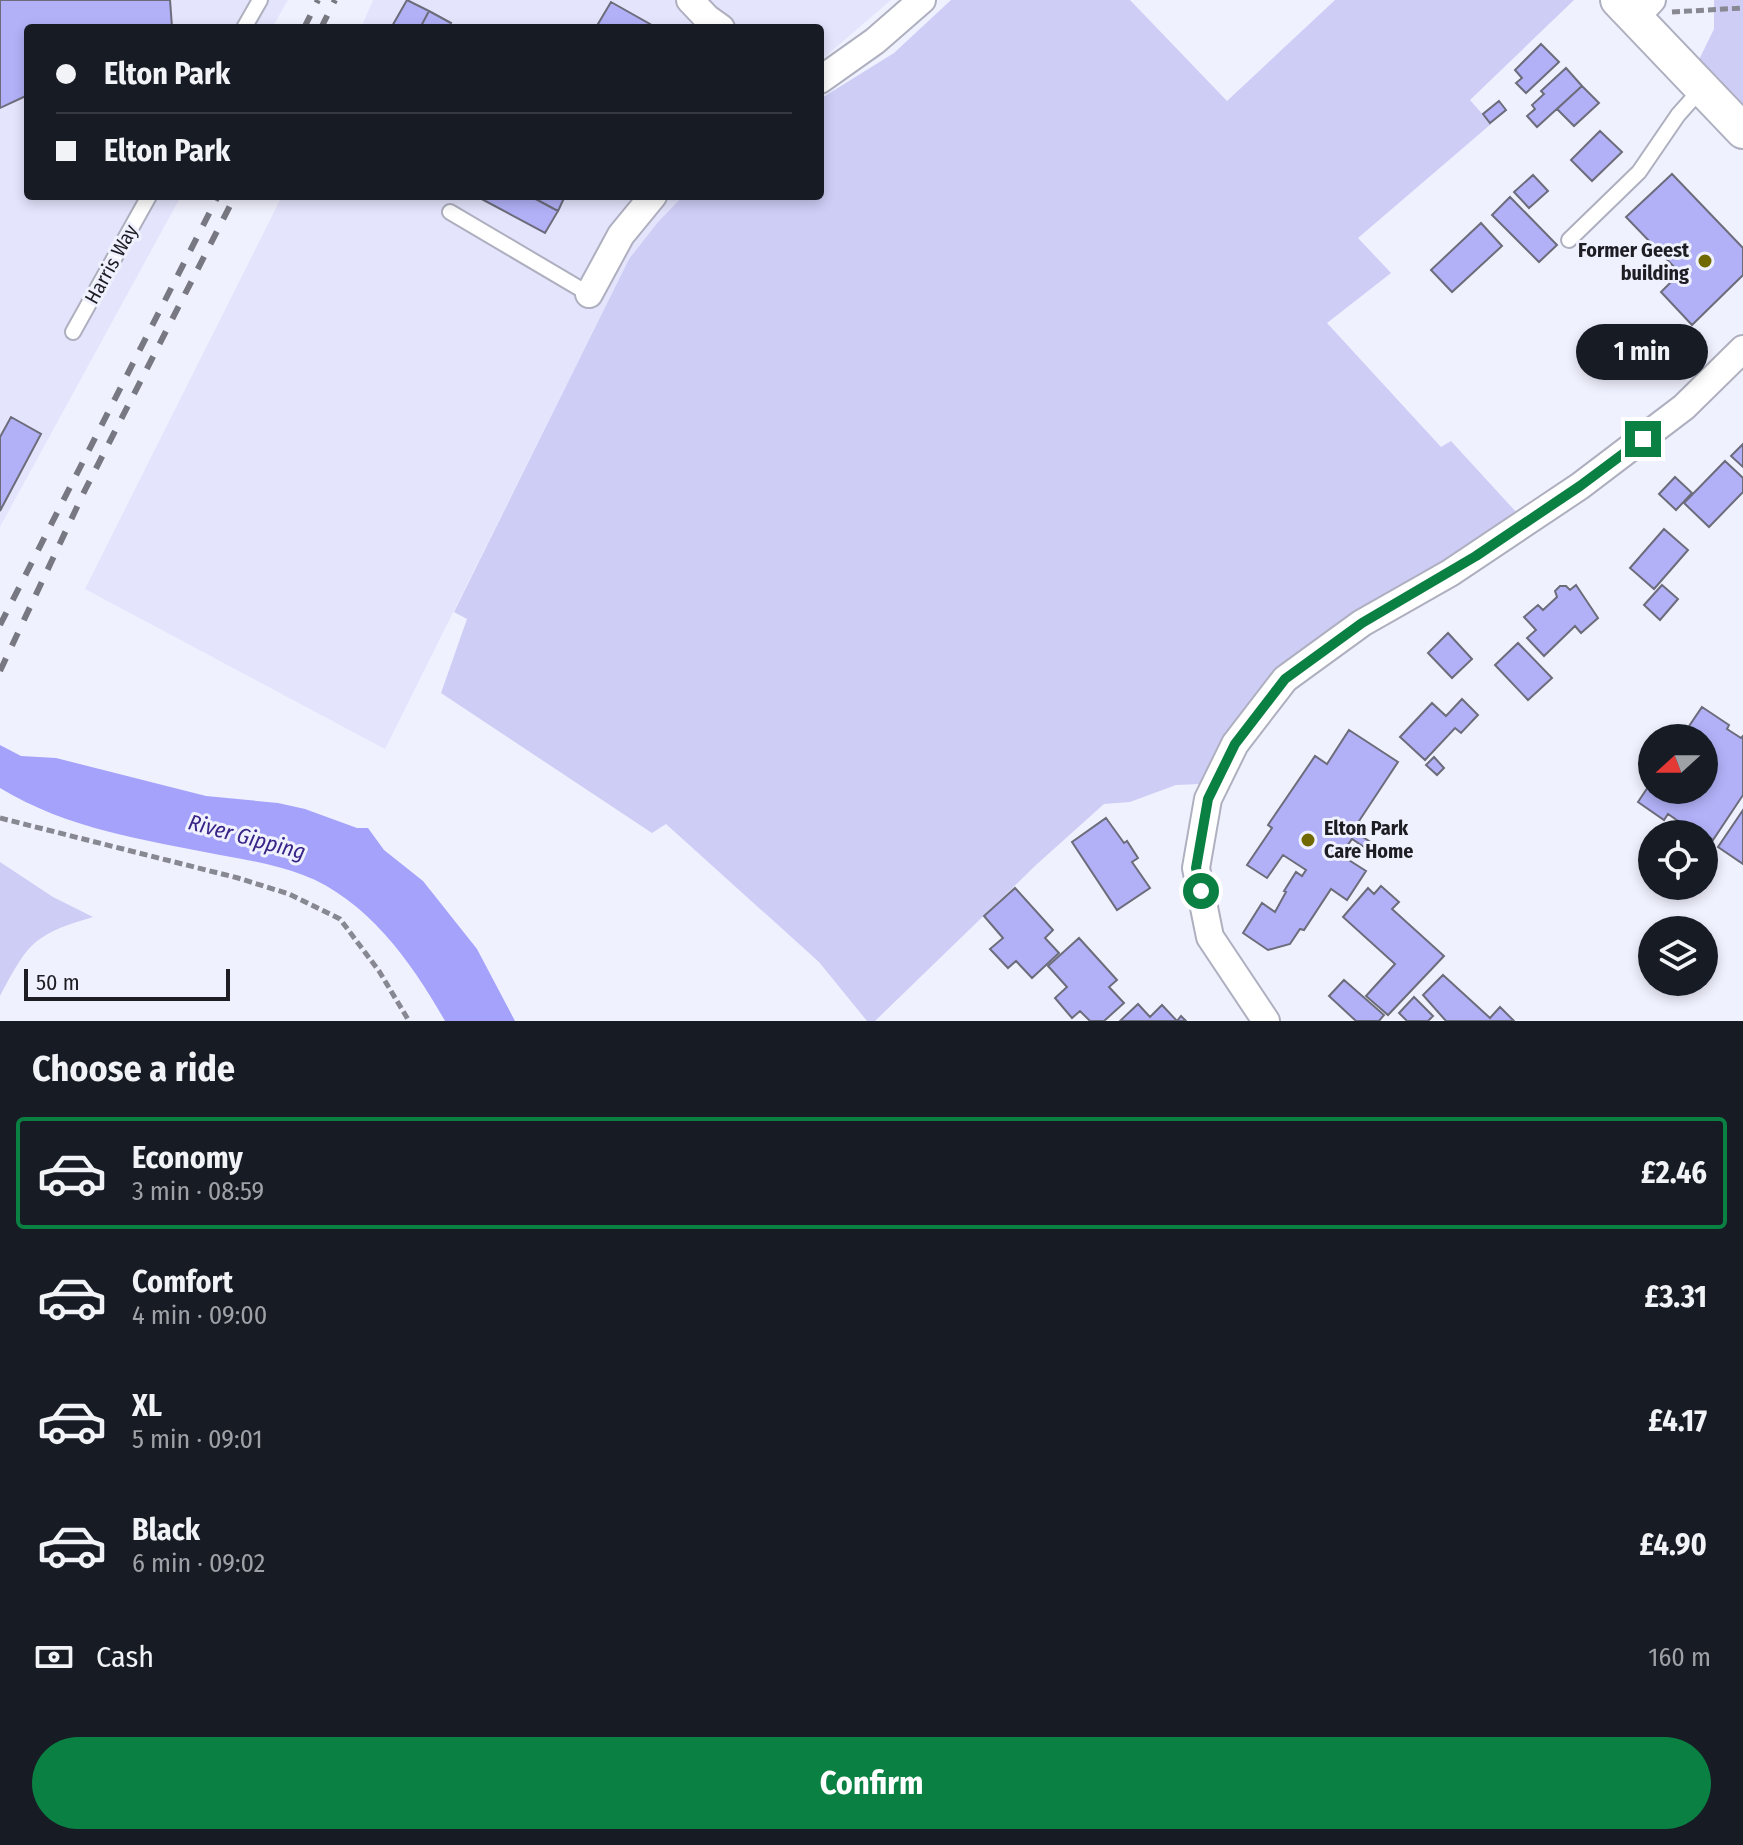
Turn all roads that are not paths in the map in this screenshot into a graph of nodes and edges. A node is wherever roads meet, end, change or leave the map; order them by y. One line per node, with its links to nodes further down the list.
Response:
1 (260, 0): 5 (lane)
2 (690, 0): 6 (street)
3 (922, 0): 7 (street)
4 (1643, 8): 8 (street)
5 (246, 24)
6 (715, 24)
7 (824, 77)
8 (1702, 88): 9 (street); 13 (lane)
9 (1743, 131)
10 (147, 200): 15 (lane, Harris Way)
11 (650, 200): 14 (street)
12 (450, 212): 14 (lane)
13 (1569, 240)
14 (589, 294)
15 (73, 332)
16 (1743, 349): 17 (street)
17 (1266, 1021)

